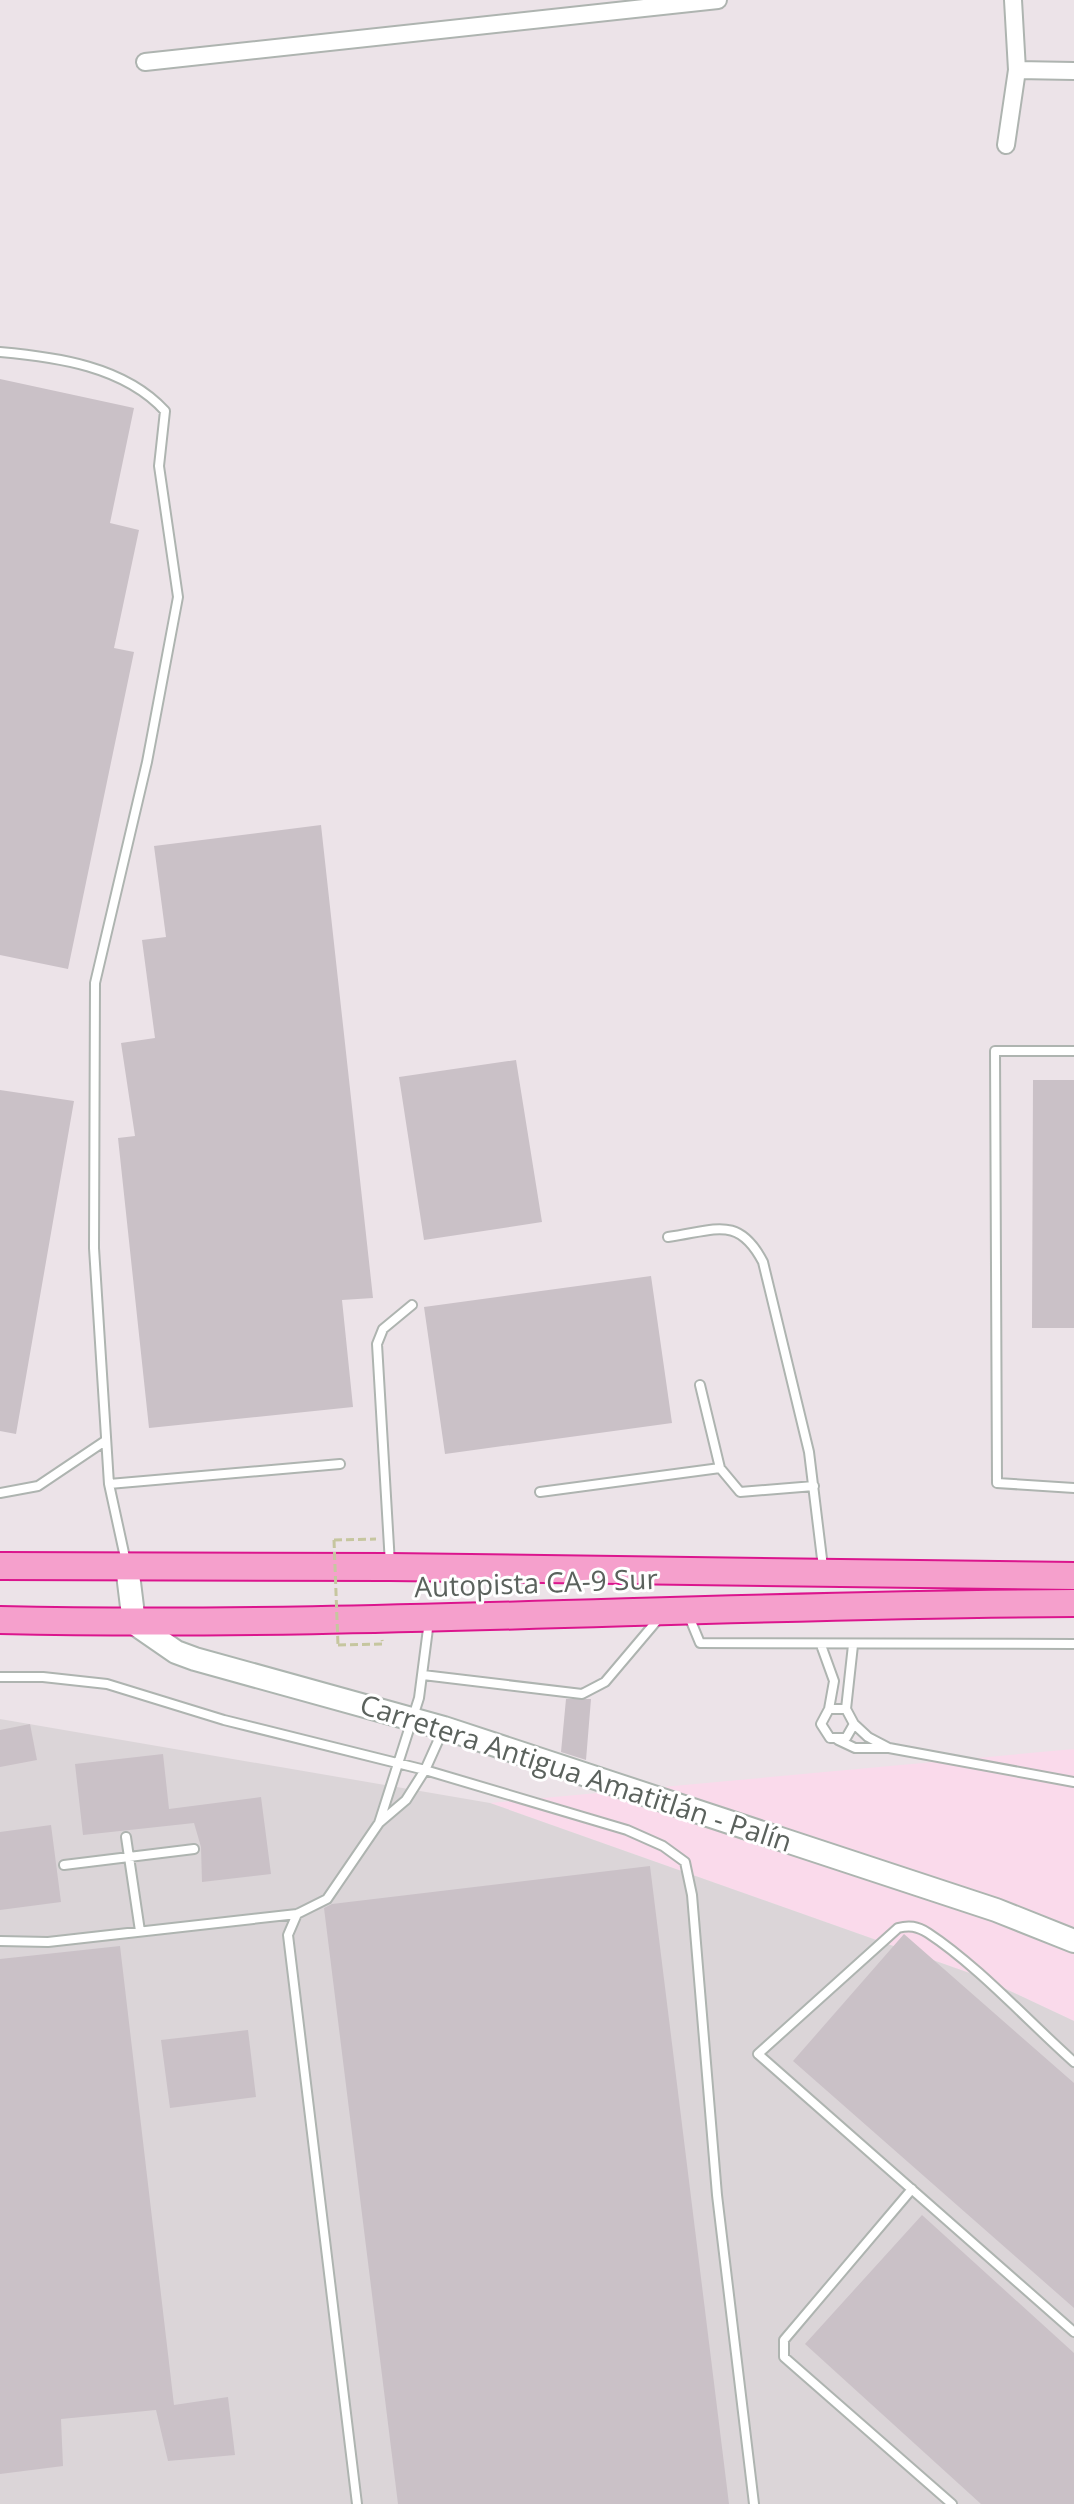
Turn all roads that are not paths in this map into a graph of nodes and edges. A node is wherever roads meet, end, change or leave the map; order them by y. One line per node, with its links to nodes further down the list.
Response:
1 (718, 0): 3 (street)
2 (1013, 0): 4 (street)
3 (145, 62)
4 (1017, 70): 5 (street); 6 (street)
5 (1074, 71)
6 (1006, 145)
7 (0, 352): 12 (lane)
8 (1074, 1051): 17 (lane)
9 (668, 1237): 16 (lane)
10 (412, 1305): 22 (lane)
11 (700, 1385): 14 (lane)
12 (105, 1441): 15 (lane); 19 (lane)
13 (340, 1464): 15 (lane)
14 (720, 1468): 16 (lane); 18 (lane)
15 (109, 1484): 21 (lane)
16 (814, 1486): 23 (lane)
17 (1074, 1488)
18 (540, 1492)
19 (0, 1493)
20 (0, 1566): 21 (highway, Autopista CA-9 Sur)
21 (127, 1566): 22 (highway, Autopista CA-9 Sur); 29 (main road)
22 (390, 1567): 23 (highway, Autopista CA-9 Sur)
23 (824, 1572): 24 (highway, Autopista CA-9 Sur)
24 (1074, 1576)
25 (1074, 1603): 26 (highway, Autopista CA-9 Sur)
26 (676, 1610): 28 (highway, Autopista CA-9 Sur); 31 (lane); 33 (lane)
27 (0, 1620): 29 (highway, Autopista CA-9 Sur)
28 (429, 1620): 29 (highway, Autopista CA-9 Sur); 33 (lane)
29 (134, 1623): 37 (main road, Carretera Antigua Amatitlán - Palín)
30 (1074, 1644): 32 (lane)
31 (821, 1645): 32 (lane); 35 (lane)
32 (853, 1645): 36 (lane)
33 (423, 1675): 37 (lane)
34 (0, 1677): 42 (lane)
35 (829, 1709): 36 (lane); 40 (lane)
36 (846, 1709): 38 (lane)
37 (412, 1718): 39 (main road, Carretera Antigua Amatitlán - Palín); 42 (lane)
38 (854, 1724): 40 (lane); 41 (lane)
39 (444, 1728): 43 (lane); 53 (main road, Carretera Antigua Amatitlán - Palín)
40 (838, 1740): 41 (lane)
41 (889, 1748): 44 (lane)
42 (396, 1763): 43 (lane); 45 (lane)
43 (425, 1770): 45 (lane); 58 (lane)
44 (1074, 1782)
45 (379, 1823): 50 (lane)
46 (126, 1837): 48 (lane)
47 (194, 1849): 48 (lane)
48 (129, 1857): 49 (lane); 51 (lane)
49 (64, 1865)
50 (297, 1914): 51 (lane); 57 (lane)
51 (140, 1931): 52 (lane)
52 (0, 1941)
53 (1074, 1941)
54 (1074, 2062): 55 (lane)
55 (912, 2189): 56 (lane); 59 (lane)
56 (1074, 2332)
57 (357, 2504)
58 (754, 2504)
59 (952, 2504)

